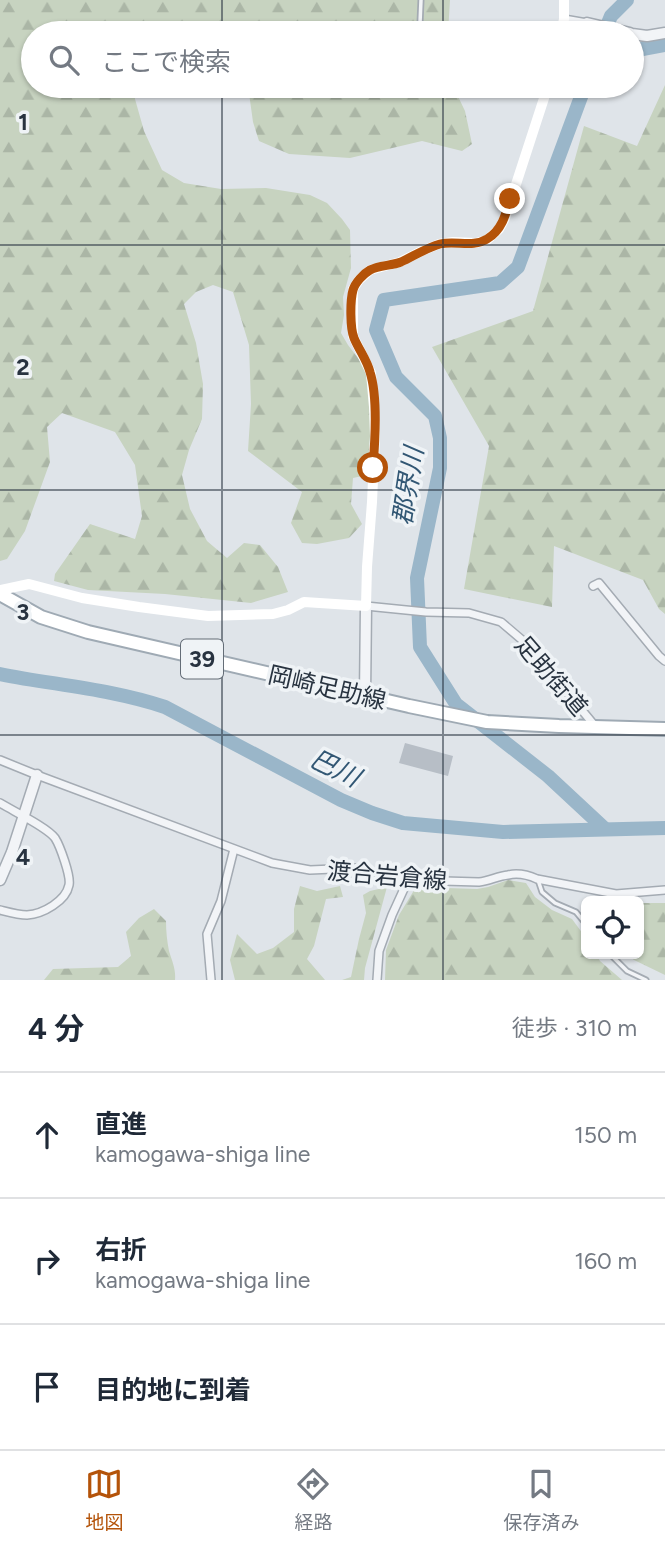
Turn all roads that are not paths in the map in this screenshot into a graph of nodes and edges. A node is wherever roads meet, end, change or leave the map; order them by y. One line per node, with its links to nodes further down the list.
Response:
1 (421, 0): 4 (lane)
2 (564, 0): 3 (main road)
3 (564, 19): 5 (street)
4 (420, 21)
5 (576, 21)
6 (665, 33): 7 (street)
7 (644, 35)
8 (544, 98): 11 (main road)
9 (593, 586): 12 (street)
10 (0, 592): 11 (main road); 13 (main road, 岡崎足助線 / 39)
11 (366, 607): 13 (street); 14 (street, 足助街道)
12 (665, 661)
13 (365, 696): 14 (main road, 岡崎足助線 / 39)
14 (595, 726): 15 (main road, 岡崎足助線 / 39)
15 (665, 729)
16 (0, 760): 17 (street, 渡合岩倉線)
17 (37, 775): 19 (street); 20 (street, 渡合岩倉線)
18 (0, 803): 19 (street)
19 (24, 817): 22 (street); 25 (street)
20 (234, 849): 23 (street, 渡合岩倉線); 28 (street)
21 (537, 878): 23 (street, 渡合岩倉線); 24 (street, 渡合岩倉線); 26 (lane)
22 (0, 880)
23 (408, 880): 29 (street)
24 (665, 890)
25 (0, 911)
26 (581, 918)
27 (615, 959): 30 (lane)
28 (211, 980)
29 (377, 980)
30 (646, 980)

